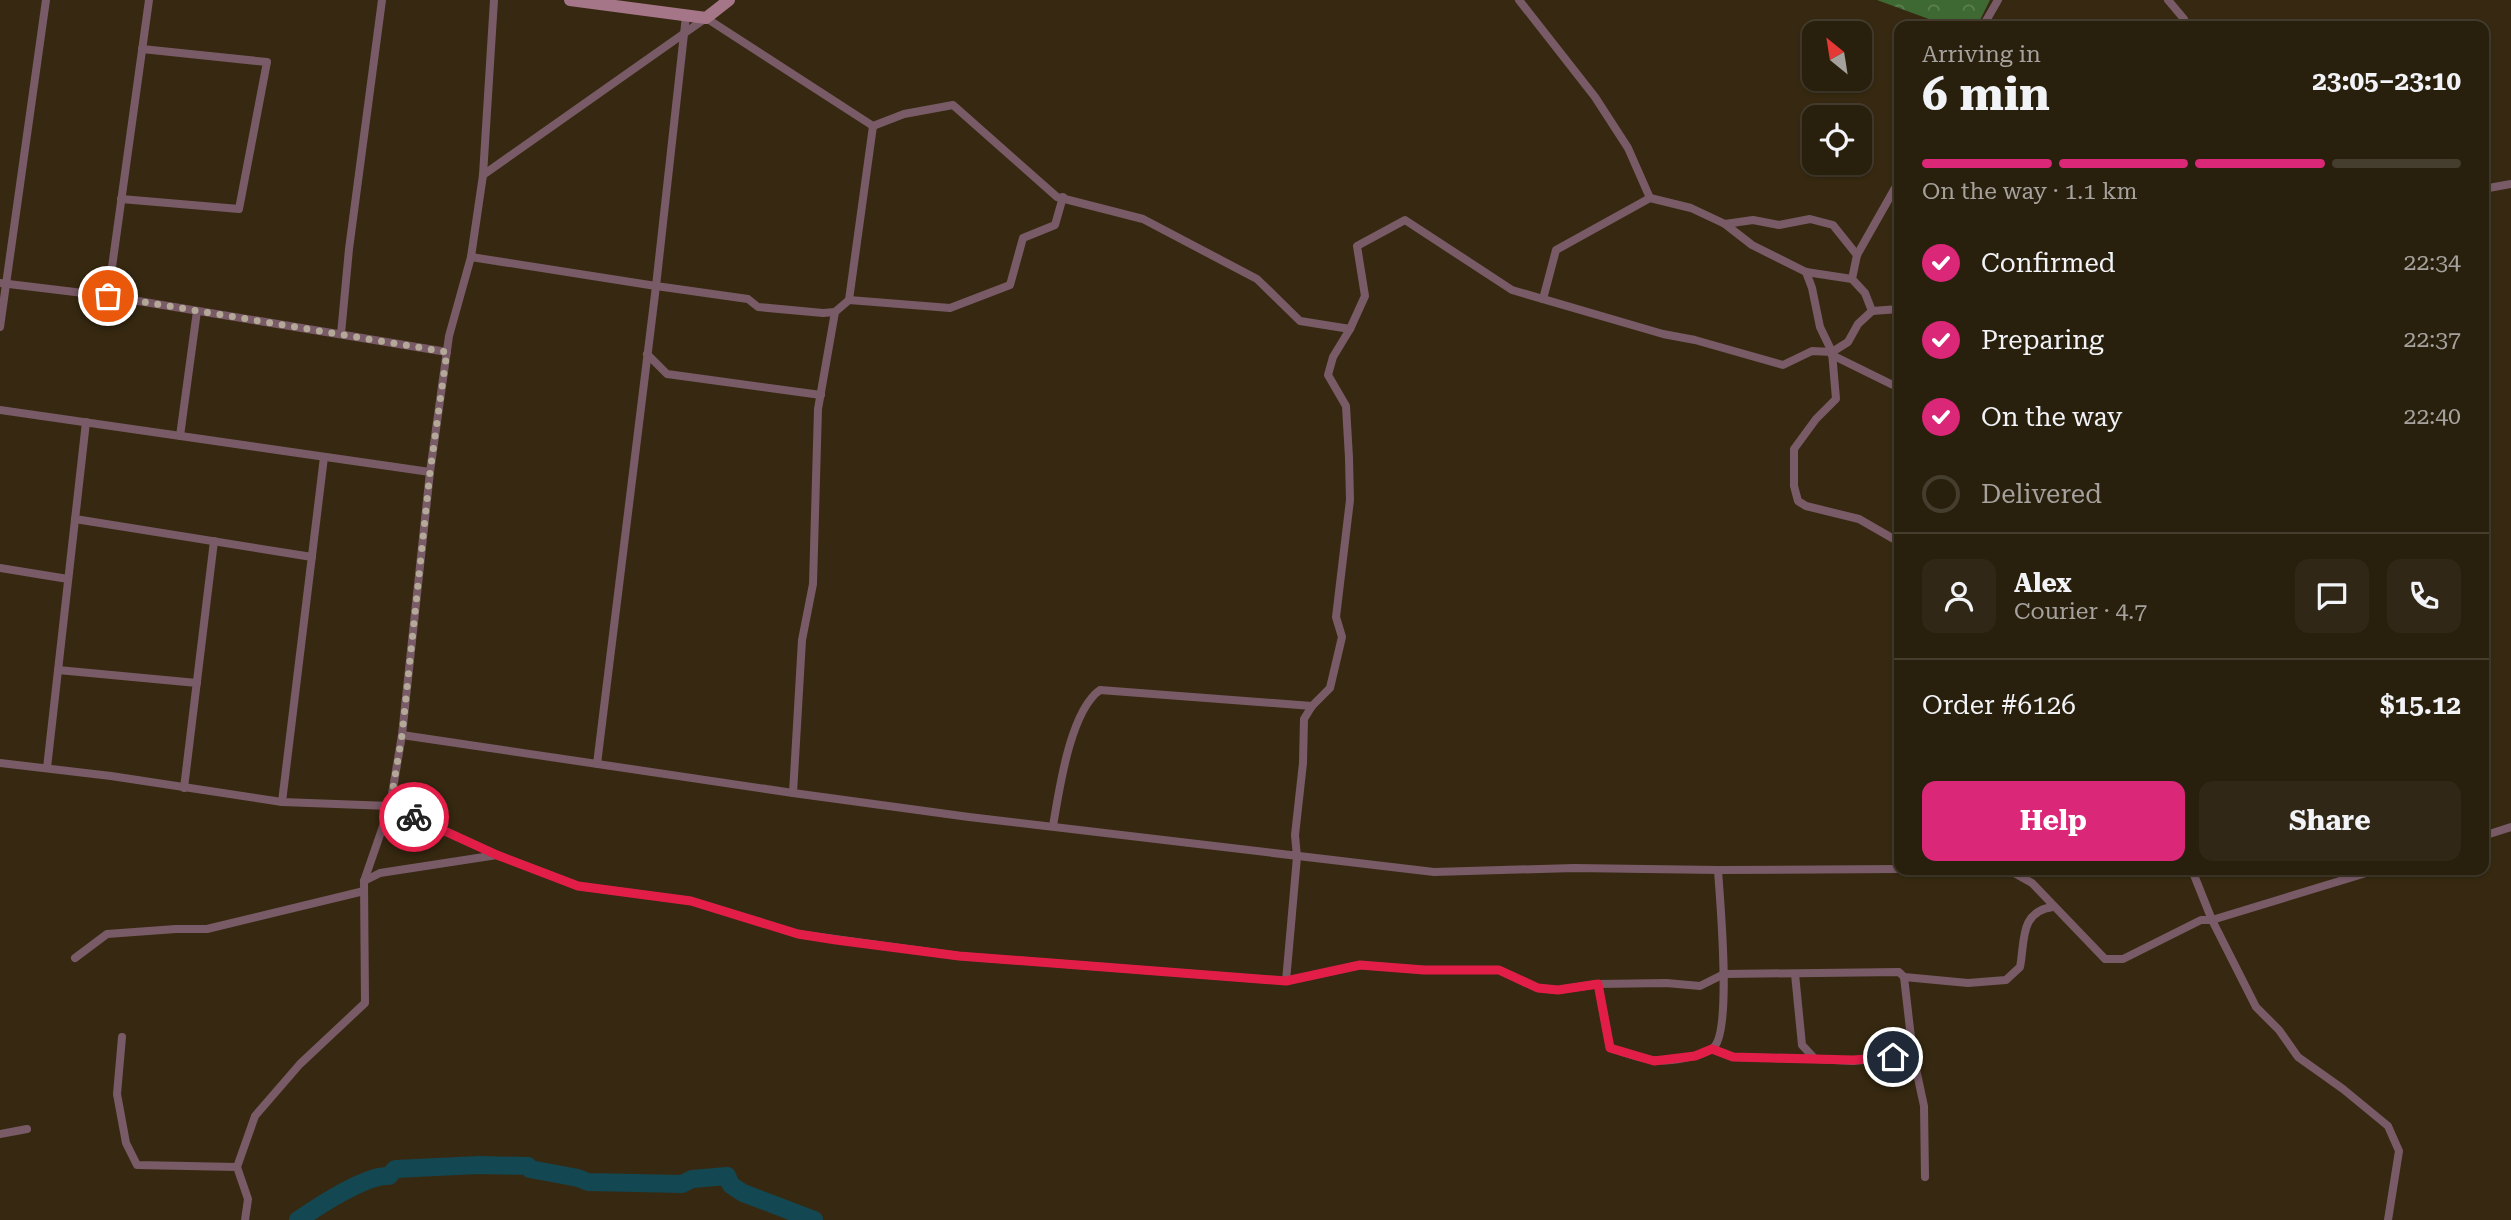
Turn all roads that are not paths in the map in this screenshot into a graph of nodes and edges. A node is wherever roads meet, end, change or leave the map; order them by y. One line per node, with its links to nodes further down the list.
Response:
1 (46, 0): 29 (street)
2 (149, 0): 15 (street)
3 (383, 0): 40 (street)
4 (494, 0): 17 (street)
5 (570, 0): 10 (street)
6 (729, 0): 11 (street)
7 (1518, 0): 23 (street)
8 (1997, 0): 12 (street)
9 (2168, 0): 13 (street)
10 (686, 16): 11 (street); 14 (street)
11 (706, 18): 14 (street); 16 (street)
12 (1986, 21)
13 (2185, 21)
14 (684, 34): 17 (street); 30 (street)
15 (142, 49): 22 (street); 22 (street)
16 (873, 126): 21 (street); 33 (street)
17 (483, 174): 26 (street)
18 (2511, 184): 19 (street)
19 (2489, 188)
20 (1894, 190): 25 (street)
21 (1063, 197): 33 (street); 39 (street)
22 (121, 198): 31 (street)
23 (1650, 198): 24 (street); 32 (street)
24 (1726, 224): 25 (street); 27 (street)
25 (1857, 255): 28 (street)
26 (471, 257): 30 (street); 41 (street)
27 (1807, 272): 28 (street); 42 (street)
28 (1852, 279): 36 (street)
29 (3, 284): 31 (street); 38 (street)
30 (656, 286): 37 (street); 43 (street)
31 (108, 296): 35 (street)
32 (1543, 299): 39 (street); 42 (street)
33 (849, 300): 37 (street)
34 (1894, 309): 36 (street)
35 (197, 311): 40 (street); 48 (street)
36 (1872, 311): 42 (street)
37 (835, 312): 45 (street)
38 (0, 327)
39 (1350, 329): 59 (street)
40 (341, 334): 41 (street)
41 (447, 352): 50 (street)
42 (1832, 353): 44 (street); 52 (street)
43 (648, 354): 45 (street); 62 (street)
44 (1894, 385)
45 (821, 396): 65 (street)
46 (0, 410): 47 (street)
47 (86, 422): 48 (street); 51 (street)
48 (180, 436): 49 (street)
49 (324, 457): 50 (street); 54 (street)
50 (430, 472): 60 (street)
51 (75, 519): 53 (street); 56 (street)
52 (1894, 539)
53 (214, 541): 54 (street); 58 (street)
54 (312, 557): 66 (street)
55 (0, 568): 56 (street)
56 (68, 579): 57 (street)
57 (58, 670): 58 (street); 63 (street)
58 (197, 683): 64 (street)
59 (1312, 706): 68 (street); 72 (street)
60 (402, 735): 62 (street); 67 (street)
61 (0, 763): 63 (street)
62 (597, 764): 65 (street)
63 (47, 768): 64 (street)
64 (184, 788): 66 (street)
65 (793, 793): 68 (street)
66 (282, 802): 67 (street)
67 (390, 806): 71 (street); 78 (street)
68 (1053, 826): 72 (street)
69 (2511, 827): 70 (street)
70 (2489, 834)
71 (497, 855): 78 (street); 86 (street)
72 (1297, 857): 74 (street); 86 (street)
73 (1894, 869): 74 (street)
74 (1718, 870): 83 (street)
75 (2018, 875): 80 (street)
76 (2194, 875): 81 (street)
77 (2360, 875): 81 (street)
78 (364, 881): 79 (street)
79 (364, 891): 82 (street); 94 (street)
80 (2053, 907): 81 (street); 85 (street)
81 (2212, 920): 97 (street)
82 (75, 958)
83 (1724, 974): 84 (street); 87 (street); 89 (street)
84 (1796, 974): 85 (street); 91 (street)
85 (1904, 977): 90 (street)
86 (1286, 981): 87 (street)
87 (1598, 984): 89 (street)
88 (122, 1037): 94 (street)
89 (1712, 1049): 91 (street)
90 (1913, 1055): 91 (street); 95 (street)
91 (1815, 1059)
92 (27, 1129): 93 (street)
93 (0, 1134)
94 (237, 1167): 96 (street)
95 (1925, 1177)
96 (245, 1220)
97 (2388, 1220)

